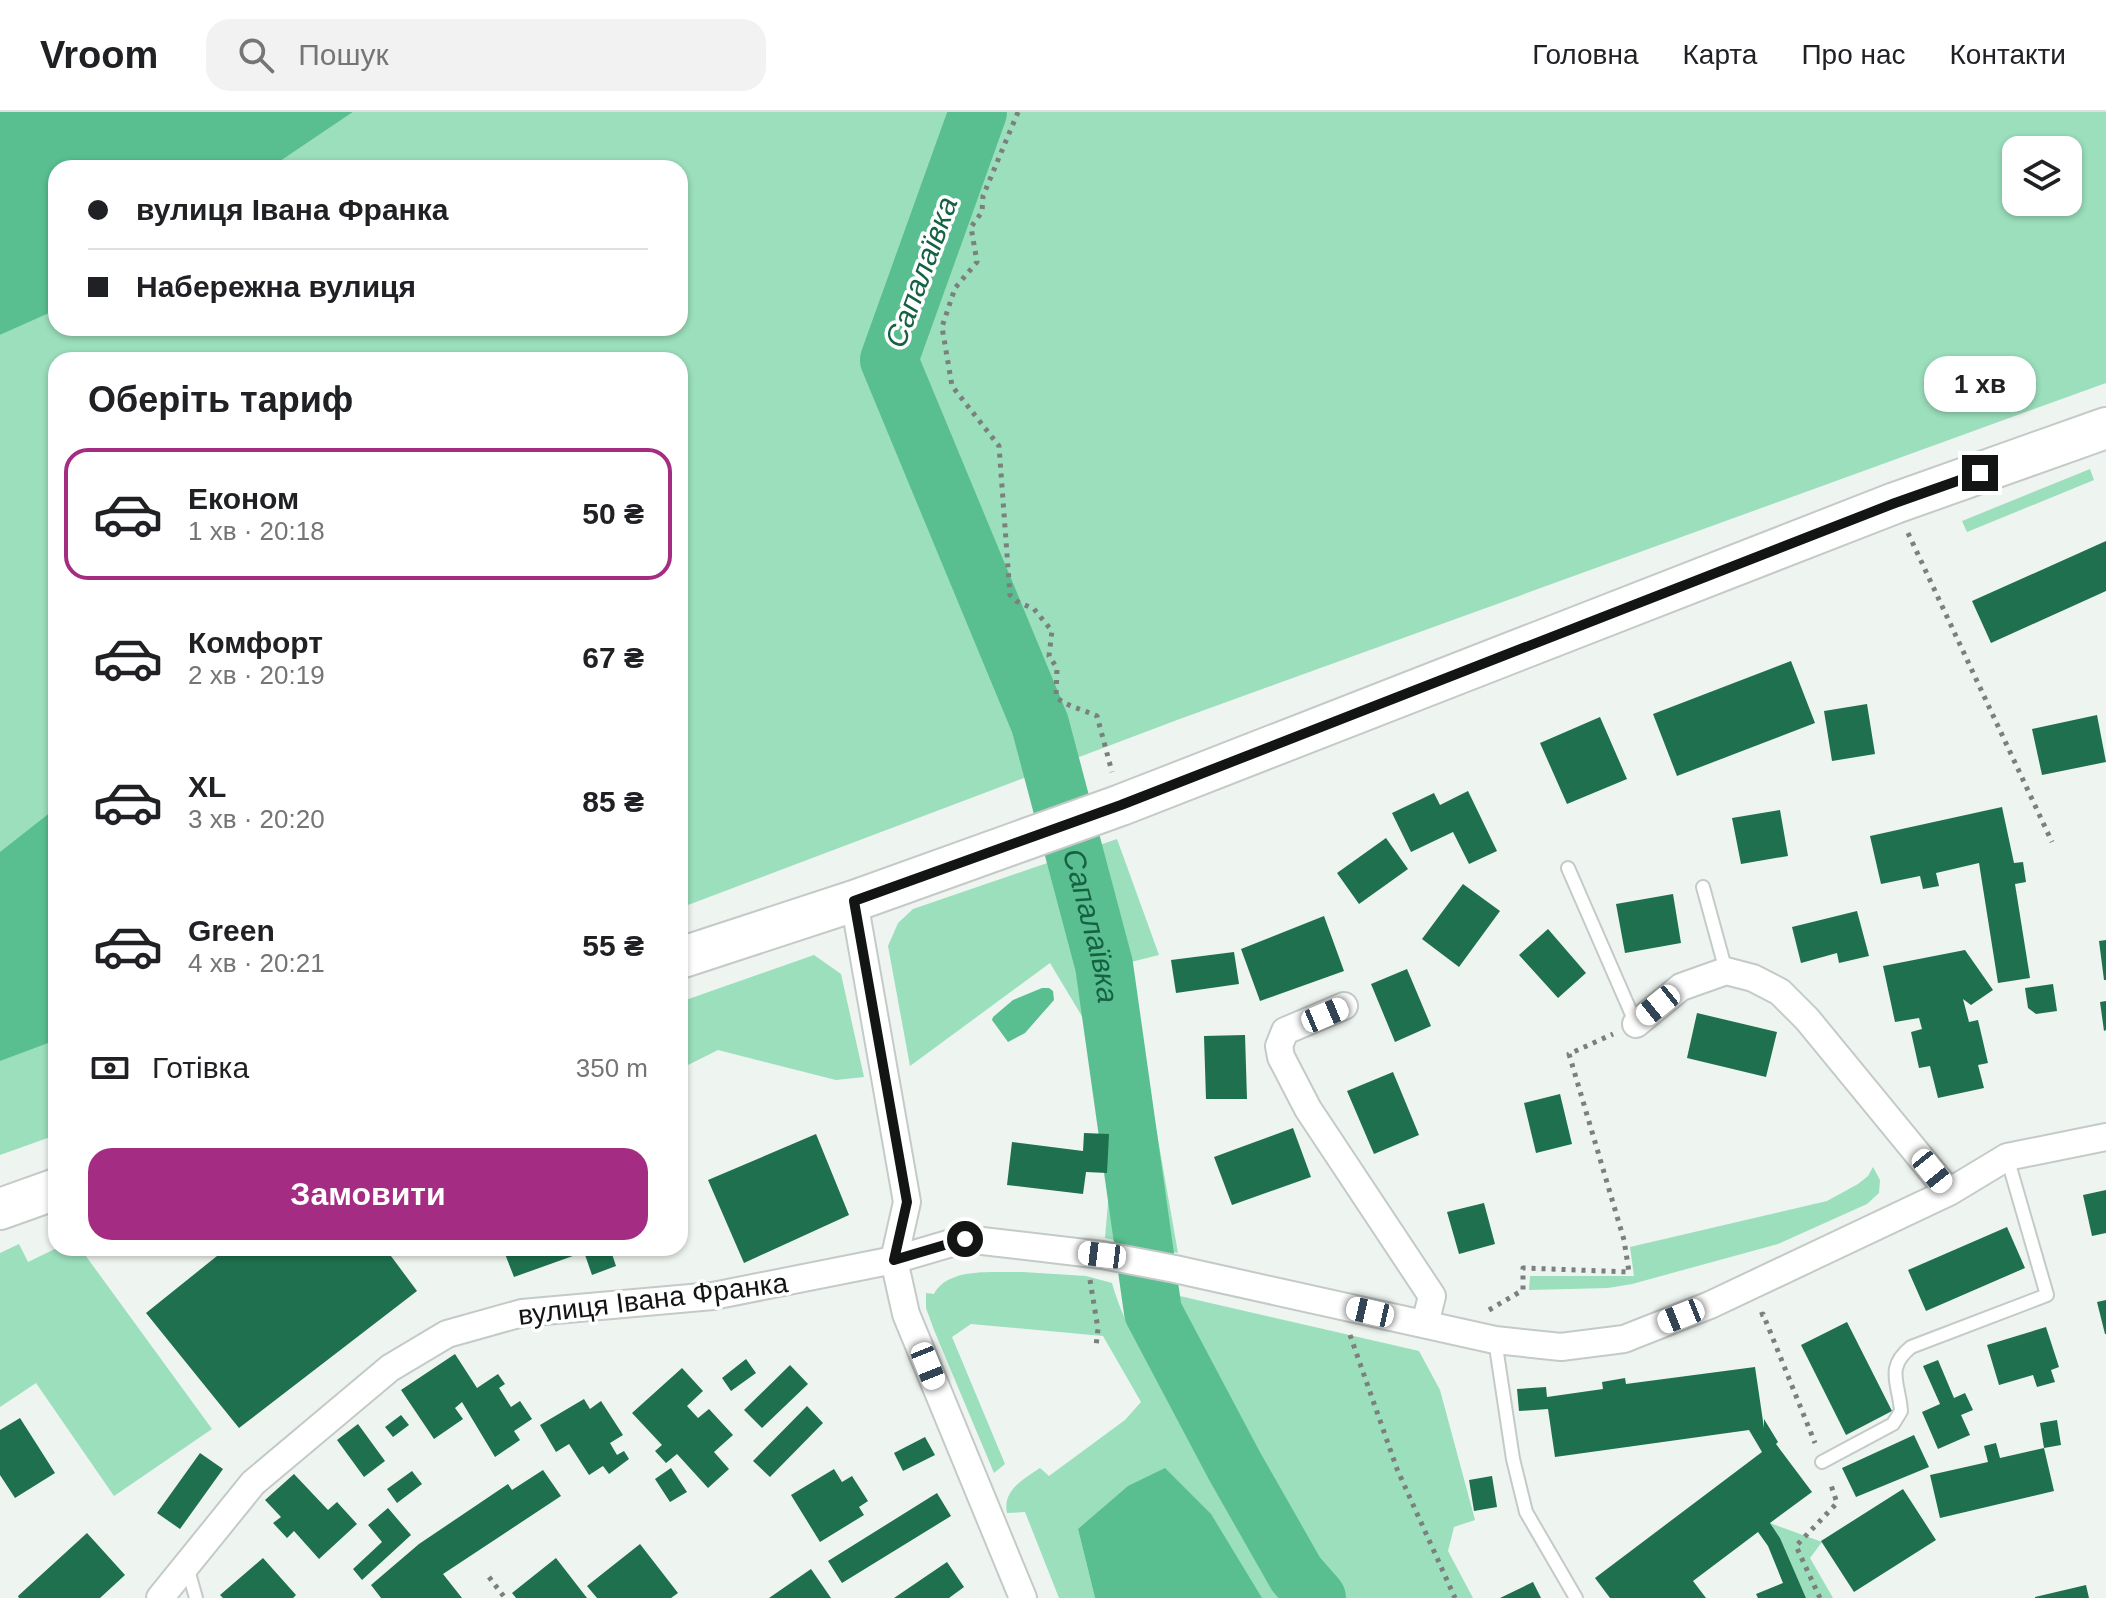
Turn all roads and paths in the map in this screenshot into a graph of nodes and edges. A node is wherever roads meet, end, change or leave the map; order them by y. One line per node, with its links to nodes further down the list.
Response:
1 (1018, 112): 4 (path)
2 (2106, 428): 3 (main road)
3 (1895, 503): 4 (main road); 5 (path)
4 (1110, 809): 8 (main road)
5 (2052, 842)
6 (1568, 868): 12 (lane)
7 (1703, 887): 10 (lane)
8 (854, 901): 9 (main road); 18 (street)
9 (688, 955)
10 (1726, 971): 12 (street); 16 (street)
11 (1344, 1006): 22 (street)
12 (1636, 1024): 20 (path)
13 (2106, 1137): 14 (street, вулиця Івана Франка)
14 (2007, 1157): 16 (street, вулиця Івана Франка); 25 (lane)
15 (48, 1192): 17 (main road)
16 (1949, 1192): 23 (street, вулиця Івана Франка)
17 (0, 1209)
18 (894, 1260): 19 (street, вулиця Івана Франка); 26 (street, вулиця Івана Франка); 31 (street)
19 (1095, 1265): 22 (street, вулиця Івана Франка); 24 (path)
20 (1523, 1290)
21 (1347, 1323): 32 (path)
22 (1425, 1324): 23 (street, вулиця Івана Франка)
23 (1495, 1340): 33 (lane)
24 (1096, 1346)
25 (1822, 1462)
26 (186, 1565): 28 (street, вулиця Івана Франка); 29 (lane)
27 (489, 1577): 30 (path)
28 (160, 1598)
29 (196, 1598)
30 (505, 1598)
31 (1023, 1598)
32 (1455, 1598)
33 (1576, 1598)

